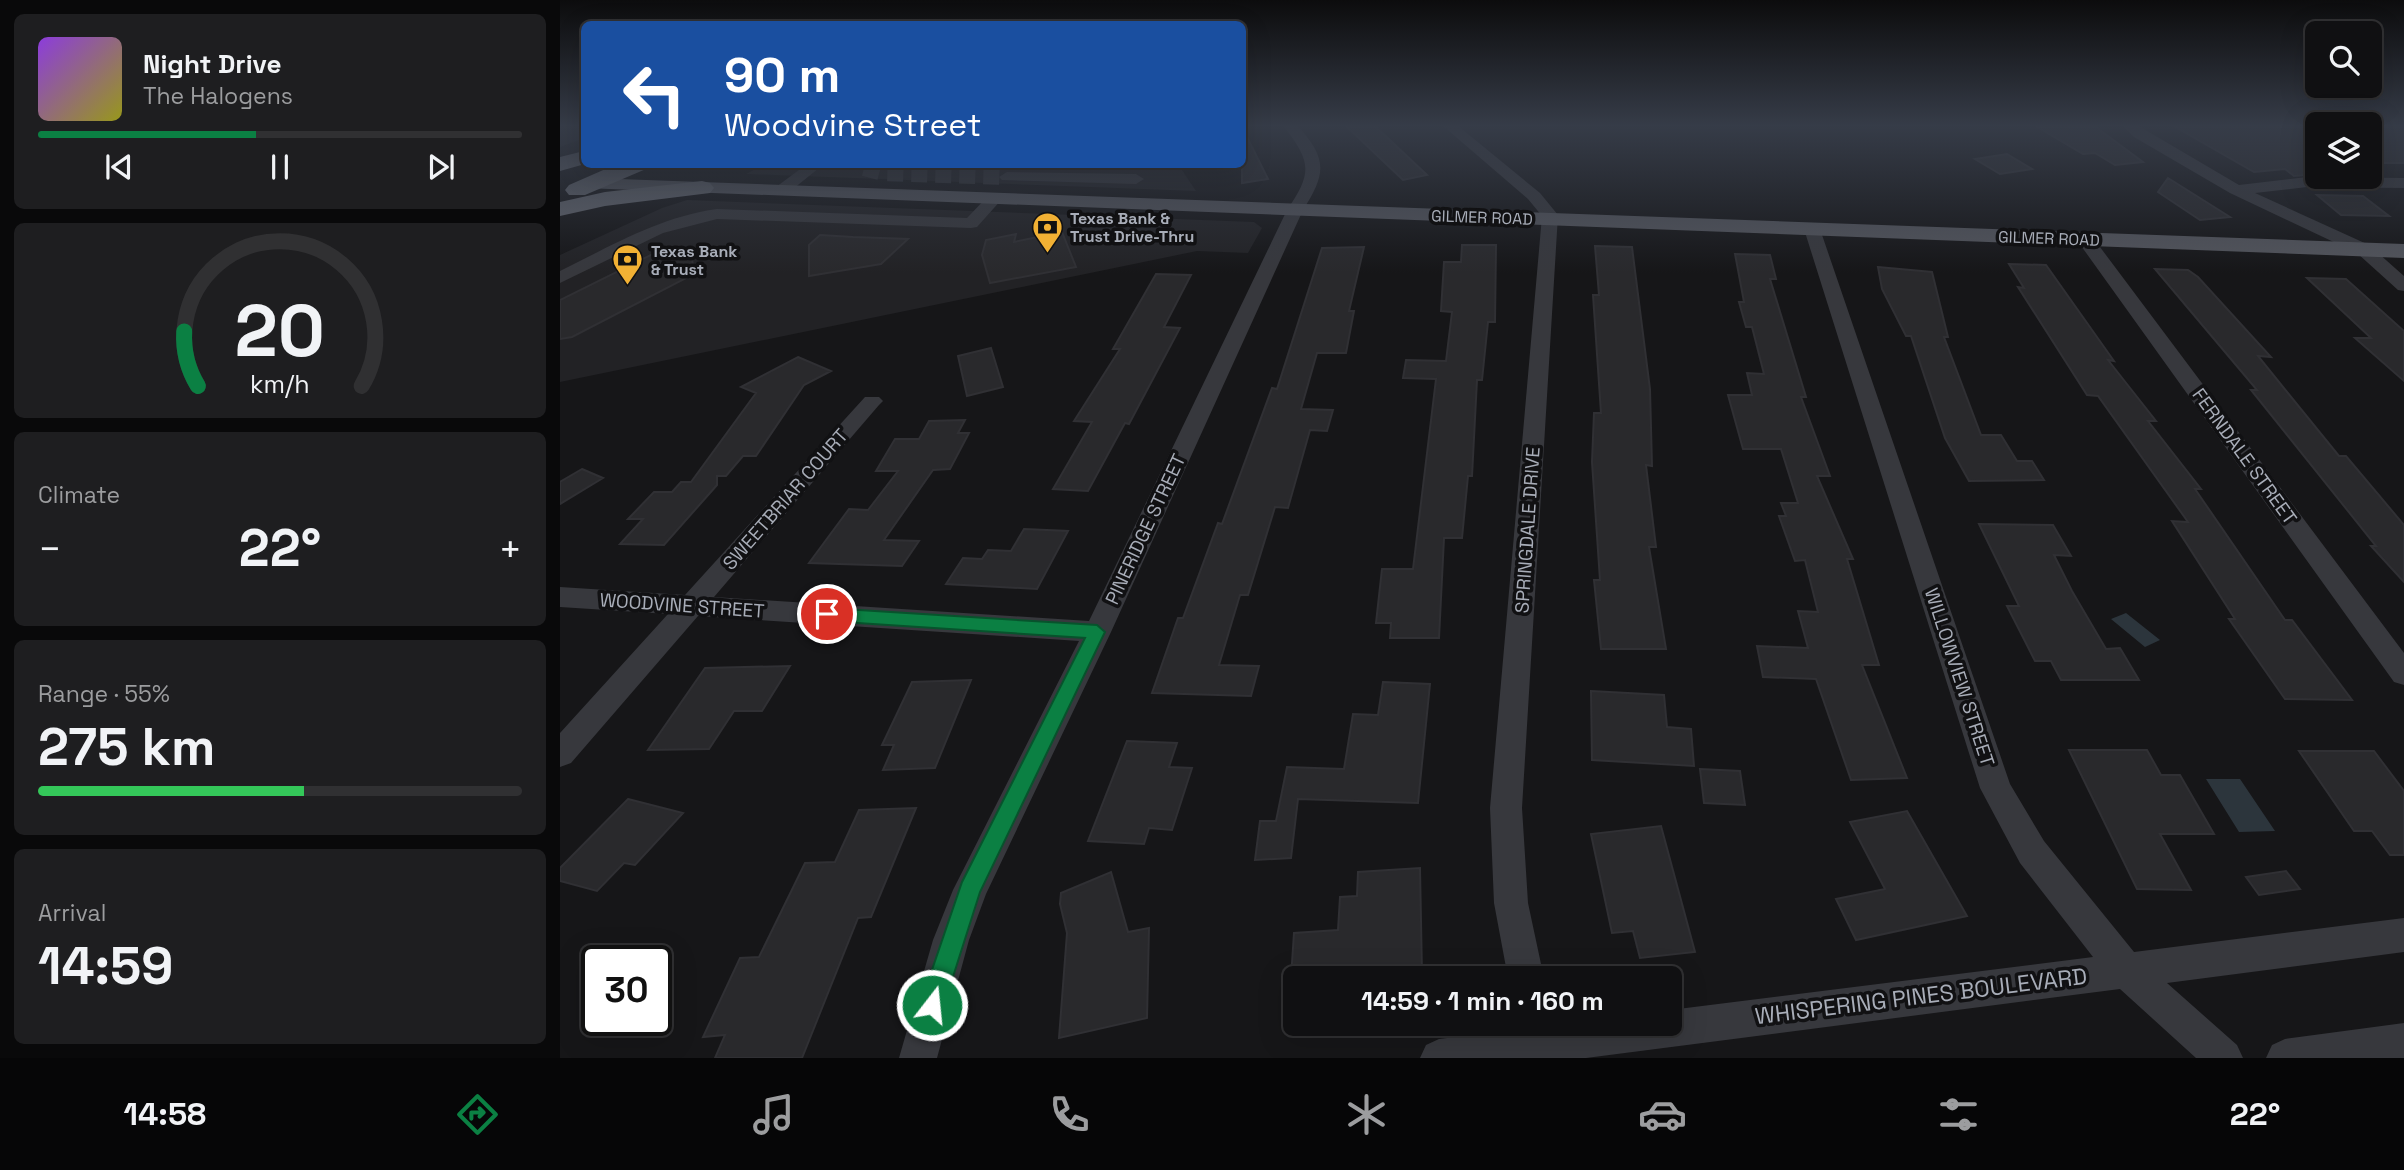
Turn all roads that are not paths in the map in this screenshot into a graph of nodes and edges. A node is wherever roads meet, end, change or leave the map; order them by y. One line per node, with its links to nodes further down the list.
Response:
1 (584, 174): 11 (highway)
2 (589, 174): 13 (highway, GILMER ROAD)
3 (590, 174): 18 (highway)
4 (593, 174): 15 (main road, GILMER ROAD)
5 (660, 174): 15 (highway)
6 (803, 174): 16 (street)
7 (1009, 174): 12 (street)
8 (1315, 174): 22 (street, PINERIDGE STREET)
9 (1508, 174): 23 (street)
10 (2209, 174): 17 (street)
11 (560, 176)
12 (1007, 177): 19 (street); 20 (street)
13 (560, 183)
14 (2404, 184): 17 (street)
15 (702, 187): 16 (main road, GILMER ROAD); 21 (highway)
16 (782, 190): 19 (main road, GILMER ROAD)
17 (2236, 190): 26 (street)
18 (560, 197)
19 (984, 198): 20 (main road, GILMER ROAD); 28 (street)
20 (1112, 203): 22 (main road, GILMER ROAD)
21 (560, 209)
22 (1295, 210): 23 (main road, GILMER ROAD); 33 (street, PINERIDGE STREET)
23 (1550, 219): 24 (main road, GILMER ROAD); 37 (street, SPRINGDALE DRIVE)
24 (1812, 229): 25 (main road, GILMER ROAD); 38 (street, WILLOWVIEW STREET)
25 (2085, 239): 26 (main road, GILMER ROAD); 34 (street, FERNDALE STREET)
26 (2362, 249): 27 (main road, GILMER ROAD); 29 (street)
27 (2404, 251)
28 (560, 278)
29 (2404, 286)
30 (872, 401): 32 (street, SWEETBRIAR COURT)
31 (560, 597): 32 (street, WOODVINE STREET)
32 (692, 605): 33 (street, WOODVINE STREET); 35 (street, SWEETBRIAR COURT)
33 (1097, 632): 41 (street, PINERIDGE STREET)
34 (2404, 674)
35 (560, 754)
36 (2404, 935): 38 (street, WHISPERING PINES BOULEVARD)
37 (1524, 966)
38 (2126, 970): 39 (street, WHISPERING PINES BOULEVARD); 43 (street, WILLOWVIEW STREET)
39 (1542, 1042): 42 (street, WHISPERING PINES BOULEVARD)
40 (2404, 1042): 44 (street)
41 (918, 1058)
42 (1438, 1058)
43 (2224, 1058)
44 (2285, 1058)

